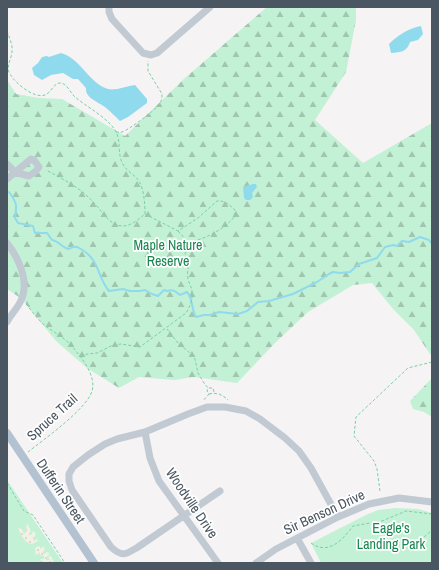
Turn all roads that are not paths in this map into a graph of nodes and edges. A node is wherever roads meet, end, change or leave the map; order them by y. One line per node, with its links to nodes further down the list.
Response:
1 (109, 7): 2 (street)
2 (210, 7)
3 (7, 164): 4 (street)
4 (13, 174): 4 (street); 5 (street)
5 (7, 179)
6 (7, 243): 7 (street)
7 (8, 320)
8 (145, 432): 12 (street, Woodville Drive); 12 (street); 13 (street)
9 (7, 433): 15 (main road, Dufferin Street)
10 (220, 491): 12 (street)
11 (432, 502): 13 (street, Sir Benson Drive)
12 (183, 516): 16 (street, Woodville Drive)
13 (338, 517): 14 (street, Sir Benson Drive)
14 (297, 538): 17 (street, Sir Benson Drive); 18 (street)
15 (94, 563)
16 (218, 563)
17 (256, 563)
18 (311, 563)

